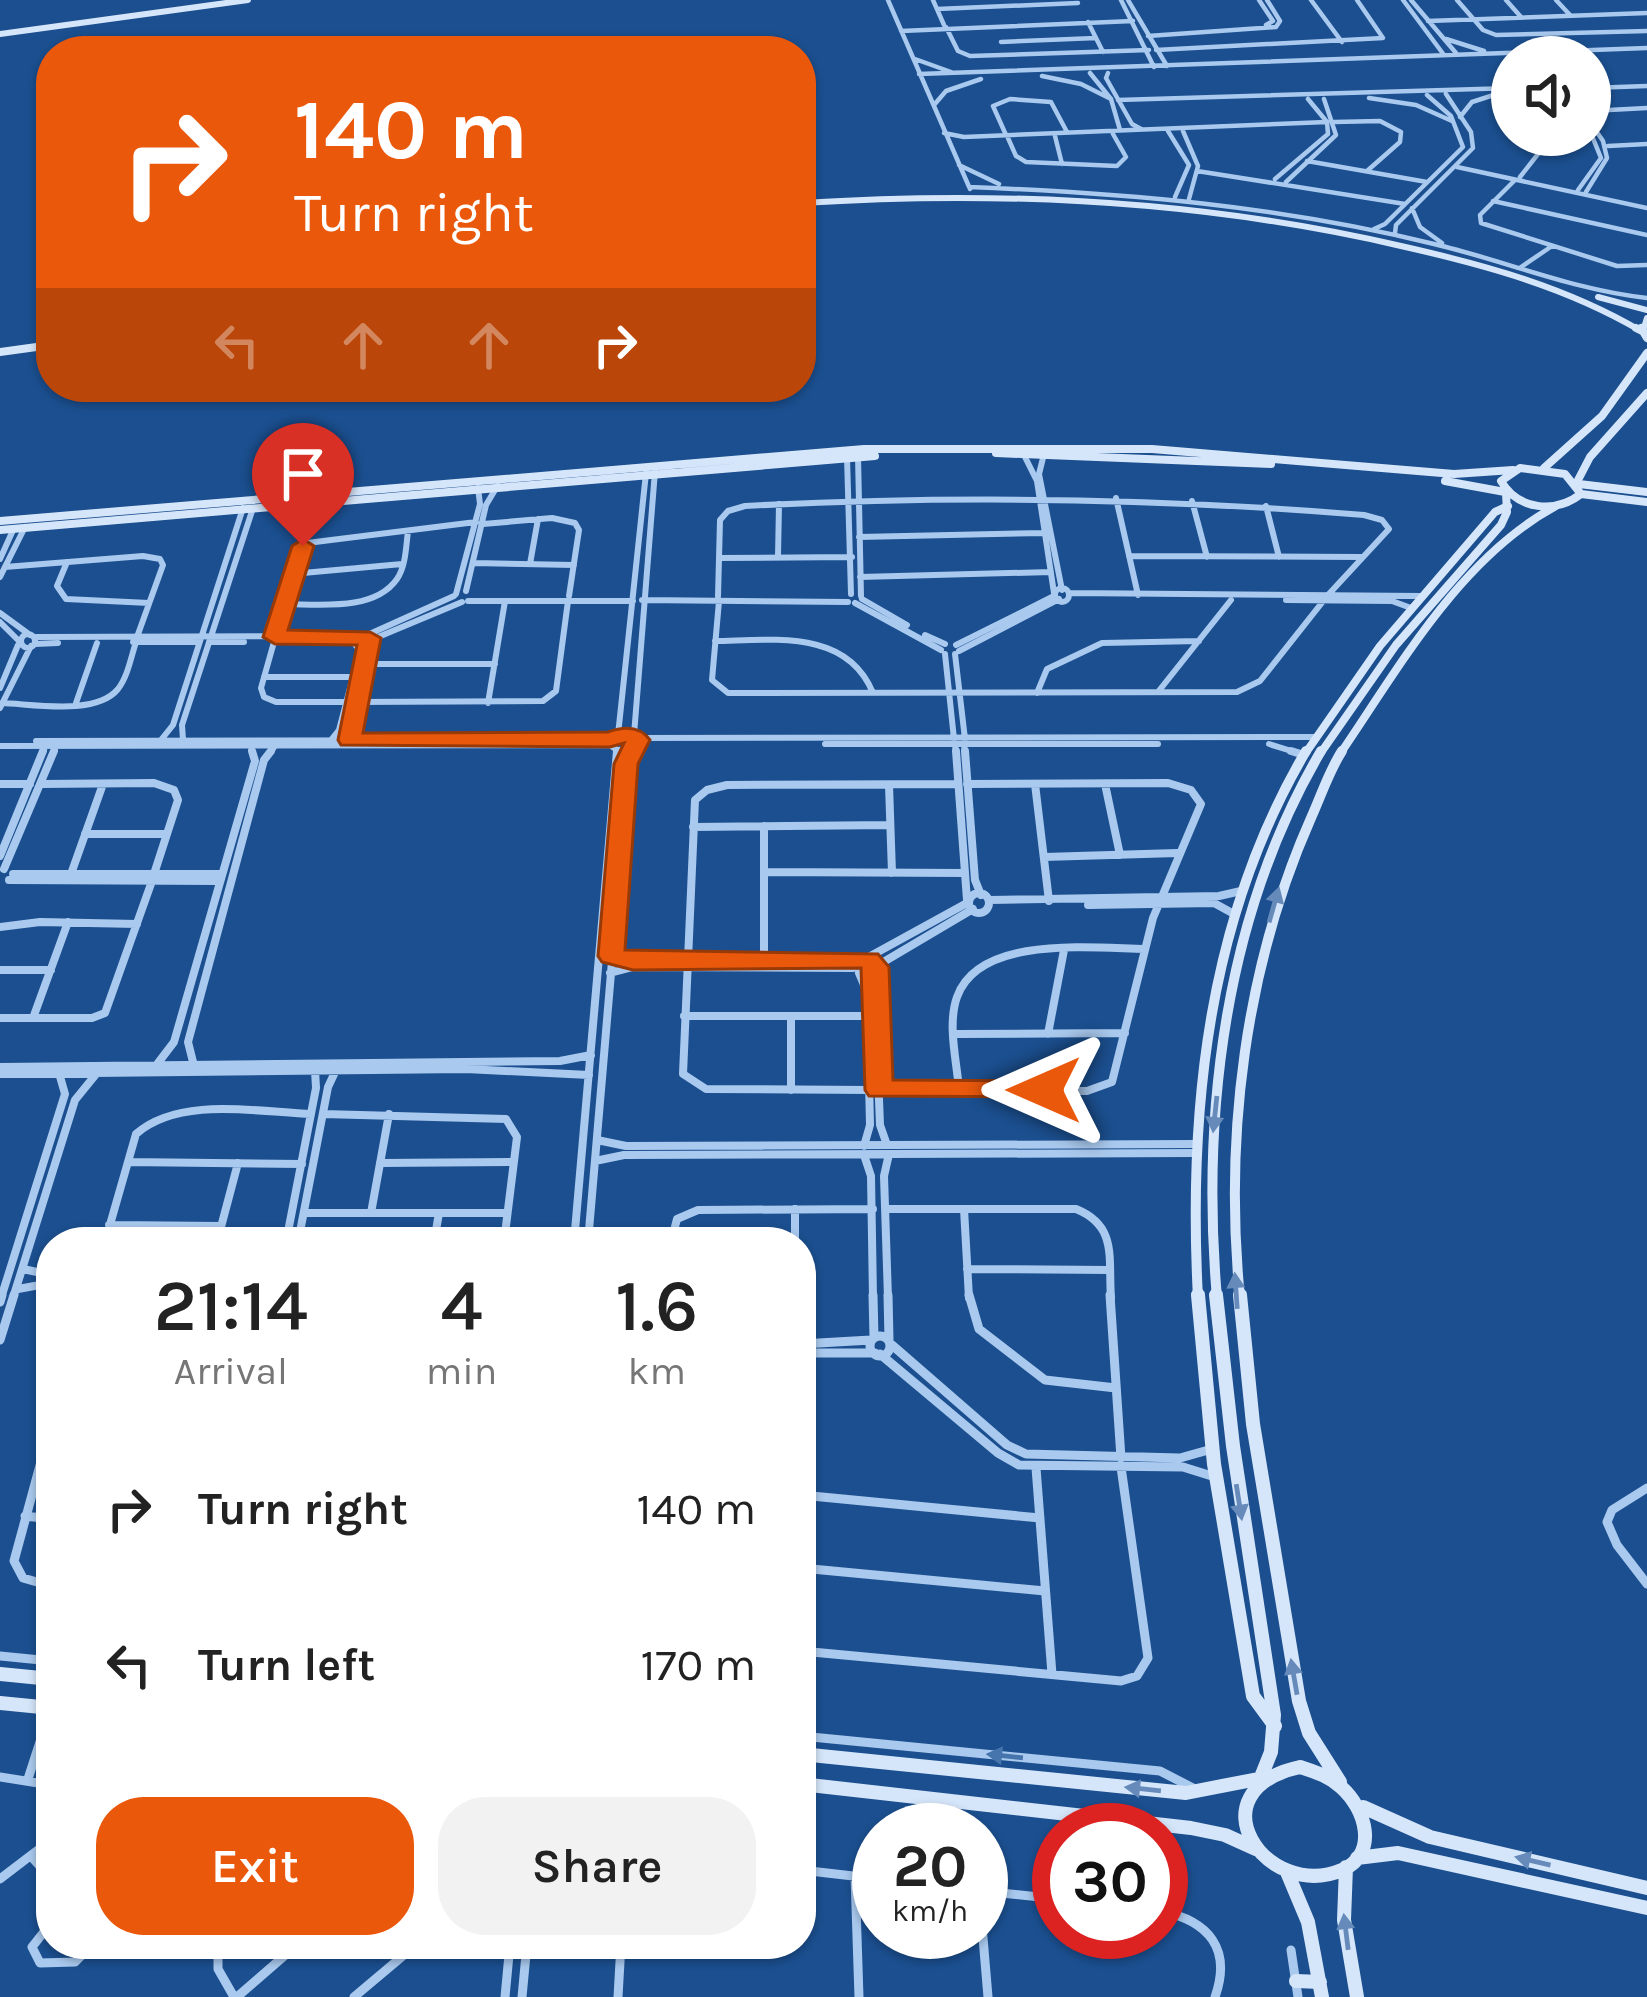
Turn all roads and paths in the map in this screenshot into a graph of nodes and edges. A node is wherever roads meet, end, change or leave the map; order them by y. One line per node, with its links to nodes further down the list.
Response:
1 (209, 0): 28 (street)
2 (248, 0): 28 (street)
3 (888, 0): 24 (street)
4 (933, 0): 14 (street)
5 (1124, 0): 18 (street); 25 (street)
6 (1263, 0): 26 (street)
7 (1311, 0): 34 (street)
8 (1357, 0): 34 (street)
9 (1407, 0): 21 (street); 30 (street)
10 (1457, 0): 19 (street)
11 (1506, 0): 17 (street)
12 (1556, 0): 16 (street)
13 (1077, 2): 14 (street); 20 (street)
14 (937, 8): 22 (street)
15 (1647, 14): 16 (street)
16 (1570, 15): 17 (street)
17 (1521, 17): 19 (street)
18 (1131, 18): 20 (street); 36 (street)
19 (1474, 19): 21 (street); 27 (street)
20 (1087, 20): 22 (street); 23 (street); 31 (street)
21 (1428, 21): 32 (street)
22 (945, 26): 23 (street); 24 (street); 46 (street)
23 (993, 26): 33 (street)
24 (900, 28): 48 (street)
25 (1144, 28): 26 (street); 29 (street)
26 (1157, 31): 29 (street)
27 (1647, 31)
28 (0, 32)
29 (1148, 36): 36 (street)
30 (1432, 36): 43 (street); 49 (street)
31 (1096, 38): 33 (street); 40 (street)
32 (1442, 38): 38 (street); 41 (street)
33 (1001, 42): 46 (street)
34 (1342, 42): 35 (street)
35 (1294, 44): 36 (street); 50 (street)
36 (1152, 50): 40 (street); 51 (street)
37 (1647, 50): 39 (street)
38 (1454, 51): 43 (street); 45 (street)
39 (1611, 51)
40 (1103, 52): 42 (street)
41 (1491, 52)
42 (1042, 54): 46 (street); 52 (street)
43 (1444, 54): 45 (street); 49 (street)
44 (1491, 54): 45 (street)
45 (1463, 55)
46 (1008, 56)
47 (1491, 56): 56 (street)
48 (912, 58): 53 (street); 54 (street)
49 (1399, 58): 50 (street)
50 (1304, 62): 51 (street)
51 (1160, 65): 52 (street)
52 (1052, 72): 54 (street)
53 (919, 74): 59 (street); 60 (street)
54 (970, 75): 59 (street)
55 (1093, 75): 56 (street); 57 (street); 67 (street)
56 (1107, 75): 71 (street)
57 (1034, 76): 58 (street); 67 (street)
58 (986, 77): 59 (street); 74 (street)
59 (936, 78): 60 (street)
60 (923, 84): 74 (street)
61 (1647, 84): 62 (street)
62 (1611, 86)
63 (1491, 91): 72 (street)
64 (1491, 92): 68 (street)
65 (1491, 96): 79 (street)
66 (1362, 97): 68 (street); 70 (street); 79 (street)
67 (1109, 98): 84 (street)
68 (1443, 98): 79 (street)
69 (1309, 99): 70 (street); 72 (street); 81 (street)
70 (1324, 99): 81 (street)
71 (1118, 100): 73 (street); 78 (street)
72 (1253, 100): 73 (street)
73 (1133, 105): 78 (street)
74 (933, 106): 88 (street)
75 (1647, 108): 76 (street)
76 (1636, 109): 77 (street); 80 (street)
77 (1611, 110)
78 (1124, 111): 82 (street)
79 (1457, 120): 102 (street); 107 (street)
80 (1647, 121)
81 (1330, 123): 83 (street); 85 (street); 99 (street); 103 (street); 106 (street)
82 (1133, 125): 83 (street); 84 (street)
83 (1142, 129): 84 (street)
84 (1119, 130): 86 (street); 87 (street); 90 (street); 100 (street)
85 (1183, 130): 86 (street); 104 (street)
86 (1168, 131): 112 (street)
87 (1067, 132): 89 (street); 89 (street)
88 (944, 133): 91 (street); 92 (street)
89 (1007, 136): 90 (street); 91 (street); 100 (street)
90 (1055, 136): 100 (street)
91 (964, 138): 92 (street)
92 (949, 144): 101 (street)
93 (1647, 146): 94 (street)
94 (1611, 147)
95 (1536, 156): 105 (street)
96 (1604, 156): 98 (street)
97 (1606, 156): 98 (street)
98 (1605, 159): 111 (street)
99 (1307, 161): 103 (street); 106 (street)
100 (1062, 164)
101 (958, 165): 109 (street); 110 (street)
102 (1458, 165): 105 (street); 117 (street)
103 (1367, 171): 107 (street)
104 (1197, 173): 106 (street); 113 (street); 117 (street)
105 (1518, 178): 108 (street); 115 (street)
106 (1280, 180): 117 (street)
107 (1428, 182): 117 (street)
108 (1543, 184): 111 (street); 116 (street)
109 (1018, 188): 110 (street); 112 (street)
110 (971, 191): 114 (street); 127 (street)
111 (1582, 191): 116 (street)
112 (1176, 196): 113 (street)
113 (1189, 197): 120 (street)
114 (816, 199)
115 (1493, 201): 122 (street); 123 (street)
116 (1628, 203): 118 (street)
117 (1407, 207): 119 (street); 121 (street); 124 (street)
118 (1647, 207)
119 (1385, 224): 120 (street); 121 (street)
120 (1372, 229): 121 (street)
121 (1395, 230): 124 (street)
122 (1647, 236)
123 (1553, 245): 125 (street); 126 (street)
124 (1454, 249): 126 (street)
125 (1647, 265)
126 (1521, 267): 128 (street)
127 (1568, 290): 128 (street); 131 (street)
128 (1590, 293): 129 (street); 130 (street)
129 (1647, 298)
130 (1647, 314): 132 (street)
131 (1630, 324): 132 (street); 135 (street)
132 (1644, 335)
133 (36, 344): 134 (street)
134 (0, 349)
135 (1647, 351): 141 (street)
136 (1647, 392): 149 (street)
137 (1072, 450): 139 (street); 144 (street); 145 (street)
138 (1023, 454): 139 (street); 140 (street); 151 (street)
139 (1044, 454): 151 (street)
140 (852, 456): 143 (street); 154 (street)
141 (1544, 468): 142 (street); 149 (street)
142 (1514, 470): 145 (street); 152 (street)
143 (651, 471): 144 (street); 190 (street)
144 (542, 477): 146 (street)
145 (1454, 478): 152 (street)
146 (509, 480): 147 (street); 163 (street)
147 (498, 485): 148 (street); 162 (street)
148 (477, 487): 160 (street); 162 (street)
149 (1579, 487): 150 (street); 156 (street); 159 (street)
150 (1646, 492): 156 (street)
151 (1043, 496): 153 (street); 154 (street); 166 (street); 187 (street)
152 (1506, 497): 159 (street); 200 (street)
153 (1116, 498): 155 (street); 169 (street)
154 (853, 500): 157 (street); 167 (street); 172 (street)
155 (1192, 501): 158 (street); 170 (street)
156 (1647, 502)
157 (779, 504): 171 (street); 175 (street)
158 (1266, 506): 173 (street); 174 (street)
159 (1556, 506): 305 (street, one-way to 159)
160 (248, 507): 164 (street); 205 (street)
161 (538, 519): 162 (street); 180 (street); 181 (street)
162 (479, 523): 165 (street); 168 (street)
163 (0, 525): 164 (street)
164 (20, 528): 177 (street)
165 (408, 531): 179 (street); 183 (street)
166 (1045, 533): 167 (street); 182 (street)
167 (859, 537): 185 (street)
168 (473, 549): 178 (street); 186 (street)
169 (1129, 556): 170 (street); 188 (street)
170 (1208, 556): 173 (street)
171 (778, 557): 172 (street); 175 (street)
172 (852, 557): 192 (street)
173 (1279, 557): 174 (street)
174 (1363, 557): 193 (street)
175 (719, 558): 191 (street)
176 (67, 562): 177 (street); 198 (street); 198 (street)
177 (3, 563): 184 (street)
178 (474, 563): 180 (street); 189 (street)
179 (402, 564): 183 (street); 199 (street)
180 (530, 564): 181 (street)
181 (574, 565): 195 (street)
182 (1051, 572): 185 (street); 187 (street)
183 (292, 574): 199 (street)
184 (0, 577)
185 (860, 577): 192 (street)
186 (454, 595): 189 (street); 207 (street)
187 (1061, 595): 188 (street); 196 (street); 212 (street)
188 (1138, 595): 193 (street)
189 (467, 597): 194 (street); 197 (street); 207 (street)
190 (638, 598): 191 (street); 195 (street); 217 (street)
191 (721, 598): 192 (street); 208 (street)
192 (854, 598): 212 (street)
193 (1326, 598): 196 (street); 200 (street); 200 (street); 225 (street)
194 (526, 599): 195 (street); 197 (street)
195 (569, 599): 228 (street)
196 (1231, 600): 209 (street)
197 (506, 601): 214 (street)
198 (149, 603): 204 (street)
199 (284, 604): 203 (street)
200 (1419, 604): 230 (street); 304 (street)
201 (0, 613): 206 (street)
202 (0, 622): 210 (street)
203 (274, 639): 205 (street); 207 (street); 219 (street)
204 (136, 640): 205 (street); 206 (street); 211 (street); 227 (street)
205 (205, 640): 220 (street)
206 (34, 641): 210 (street); 211 (street); 229 (street)
207 (363, 641): 213 (street); 218 (street)
208 (716, 641): 223 (street); 223 (street)
209 (1199, 641): 224 (street); 225 (street)
210 (18, 642): 216 (street)
211 (97, 643): 227 (street)
212 (950, 650): 222 (street)
213 (364, 664): 214 (street); 226 (street)
214 (495, 664): 228 (street)
215 (0, 665): 216 (street)
216 (10, 665): 221 (street)
217 (631, 671): 237 (street); 239 (street)
218 (353, 676): 219 (street); 226 (street)
219 (264, 677): 226 (street)
220 (192, 680): 231 (street); 236 (street)
221 (0, 688)
222 (954, 692): 223 (street); 224 (street); 234 (street)
223 (873, 693)
224 (1037, 693): 225 (street)
225 (1157, 693)
226 (351, 702): 228 (street); 232 (street); 233 (street)
227 (76, 703): 229 (street)
228 (488, 703)
229 (1, 705)
230 (1315, 737): 235 (street); 244 (street)
231 (161, 740): 236 (street); 241 (street)
232 (331, 740): 233 (street); 236 (street)
233 (350, 740): 238 (street)
234 (959, 741): 235 (street); 237 (street); 249 (street)
235 (1059, 741): 244 (street)
236 (187, 742): 241 (street); 242 (street)
237 (634, 742): 239 (street); 239 (street); 267 (street)
238 (443, 743): 239 (street); 243 (street)
239 (614, 743): 266 (street)
240 (0, 744): 241 (street)
241 (49, 745): 246 (street); 247 (street)
242 (251, 746): 243 (street); 253 (street)
243 (274, 746): 254 (street)
244 (1304, 754): 275 (street)
245 (0, 784): 246 (street)
246 (30, 784): 256 (street)
247 (41, 784): 248 (street); 272 (street)
248 (103, 784): 260 (street); 261 (street)
249 (963, 784): 250 (street); 252 (street); 270 (street); 276 (street)
250 (1035, 784): 251 (street); 265 (street)
251 (1105, 784): 262 (street); 263 (street)
252 (889, 785): 257 (street); 259 (street)
253 (239, 810): 254 (street); 274 (street)
254 (251, 810): 285 (street)
255 (0, 824): 256 (street)
256 (14, 824): 264 (street)
257 (890, 825): 258 (street); 269 (street)
258 (764, 826): 259 (street); 268 (street)
259 (693, 827): 290 (street)
260 (86, 833): 261 (street); 271 (street)
261 (167, 834): 273 (street)
262 (1178, 853): 263 (street); 278 (street)
263 (1120, 855): 265 (street)
264 (0, 856)
265 (1044, 857): 277 (street)
266 (607, 859): 267 (street); 306 (street)
267 (619, 859): 288 (street)
268 (764, 872): 269 (street); 289 (street)
269 (892, 873): 270 (street)
270 (965, 873): 279 (street)
271 (71, 874): 272 (street); 273 (street)
272 (5, 875): 273 (street)
273 (153, 878): 274 (street); 282 (street)
274 (220, 878): 284 (street)
275 (1241, 891): 278 (street); 280 (street)
276 (987, 900): 277 (street); 278 (street); 279 (street); 279 (street)
277 (1049, 901): 278 (street)
278 (1158, 901): 280 (street); 286 (street)
279 (969, 904): 291 (street); 292 (street)
280 (1234, 914): 325 (street)
281 (68, 922): 282 (street); 283 (street); 294 (street)
282 (137, 924): 300 (street)
283 (0, 927)
284 (201, 946): 285 (street); 308 (street)
285 (214, 946): 307 (street)
286 (1144, 949): 287 (street); 301 (street)
287 (1064, 950): 302 (street); 303 (street)
288 (611, 956): 290 (street); 295 (street)
289 (764, 959): 290 (street); 291 (street)
290 (687, 963): 291 (street); 295 (street); 296 (street)
291 (859, 965): 292 (street); 298 (street)
292 (874, 969): 320 (street)
293 (0, 970): 294 (street)
294 (51, 970): 300 (street)
295 (610, 973): 318 (street)
296 (684, 1016): 297 (street); 319 (street)
297 (791, 1016): 298 (street); 319 (street)
298 (867, 1016): 320 (street)
299 (0, 1018): 300 (street)
300 (33, 1018)
301 (1125, 1033): 303 (street); 321 (street)
302 (957, 1034): 303 (street); 321 (street)
303 (1048, 1034)
304 (1222, 1045): 305 (street); 310 (street)
305 (1243, 1048): 314 (street)
306 (591, 1055): 309 (street); 317 (street)
307 (193, 1062): 308 (street); 309 (street)
308 (158, 1063): 311 (street)
309 (466, 1065): 313 (street); 317 (street)
310 (1219, 1069): 314 (street); 396 (street, one-way to 396)
311 (2, 1070): 316 (street)
312 (315, 1070): 313 (street); 315 (street); 322 (street)
313 (336, 1070): 322 (street)
314 (1240, 1071): 404 (street, one-way to 314)
315 (97, 1072): 316 (street); 335 (street)
316 (58, 1073): 335 (street)
317 (589, 1079): 318 (street); 344 (street)
318 (601, 1084): 324 (street)
319 (791, 1090): 320 (street)
320 (874, 1090): 321 (street); 327 (street); 328 (street)
321 (959, 1090)
322 (317, 1114): 323 (street); 330 (street); 334 (street); 340 (street)
323 (389, 1114): 331 (street); 333 (street)
324 (597, 1140): 326 (street); 329 (street)
325 (1195, 1148): 328 (street); 372 (street)
326 (656, 1150): 327 (street); 329 (street)
327 (864, 1150): 328 (street); 337 (street)
328 (889, 1150): 338 (street)
329 (595, 1161): 345 (street)
330 (128, 1162): 332 (street); 346 (street)
331 (513, 1162): 333 (street); 343 (street)
332 (238, 1163): 334 (street); 347 (street)
333 (380, 1163): 341 (street)
334 (302, 1164): 348 (street)
335 (43, 1186): 356 (street)
336 (795, 1209): 337 (street); 354 (street); 355 (street)
337 (873, 1209): 365 (street)
338 (885, 1209): 339 (street); 367 (street)
339 (964, 1209): 357 (street); 358 (street)
340 (304, 1213): 341 (street); 349 (street)
341 (371, 1213): 342 (street)
342 (439, 1213): 343 (street); 350 (street)
343 (507, 1213): 351 (street)
344 (576, 1218): 345 (street); 352 (street)
345 (590, 1218): 353 (street)
346 (109, 1226): 347 (street)
347 (221, 1226)
348 (289, 1227)
349 (301, 1227)
350 (437, 1227)
351 (506, 1227)
352 (575, 1227)
353 (589, 1227)
354 (673, 1227)
355 (795, 1227)
356 (18, 1268): 359 (street); 360 (street); 362 (street); 363 (street)
357 (967, 1269): 358 (street); 371 (street)
358 (1109, 1270): 371 (street)
359 (0, 1271)
360 (36, 1274)
361 (36, 1284): 363 (street)
362 (2, 1290): 364 (street)
363 (16, 1290): 366 (street)
364 (0, 1303)
365 (873, 1339): 367 (street); 368 (street); 370 (street)
366 (0, 1340)
367 (891, 1343): 370 (street); 373 (street)
368 (816, 1346)
369 (816, 1349): 370 (street)
370 (878, 1354): 374 (street)
371 (1116, 1388): 373 (street)
372 (1214, 1448): 373 (street); 375 (street)
373 (1121, 1462): 374 (street); 375 (street); 390 (street)
374 (1036, 1468): 381 (street)
375 (1218, 1478): 396 (street)
376 (36, 1485): 379 (street)
377 (1647, 1488): 384 (street)
378 (816, 1496): 381 (street)
379 (25, 1516): 380 (street); 383 (street)
380 (36, 1517)
381 (1040, 1518): 385 (street)
382 (816, 1569): 385 (street)
383 (36, 1583)
384 (1647, 1584)
385 (1045, 1591): 390 (street)
386 (816, 1652): 390 (street)
387 (0, 1656): 388 (street)
388 (36, 1660)
389 (0, 1674): 391 (street)
390 (1052, 1674)
391 (36, 1677)
392 (36, 1694): 394 (street)
393 (0, 1703): 394 (street)
394 (28, 1706): 395 (street)
395 (36, 1707)
396 (1275, 1726): 401 (street)
397 (816, 1737): 406 (street, one-way to 397)
398 (36, 1754): 402 (street)
399 (816, 1755): 406 (street, one-way to 399)
400 (0, 1777): 402 (street)
401 (1260, 1778): 404 (street); 406 (street); 409 (street)
402 (28, 1779): 403 (street)
403 (36, 1781)
404 (1340, 1782): 407 (street)
405 (816, 1786): 409 (street)
406 (1199, 1793)
407 (1360, 1805): 408 (street); 414 (street)
408 (1430, 1837): 412 (street); 419 (street, one-way to 408)
409 (1256, 1849): 416 (street)
410 (36, 1852): 411 (street)
411 (31, 1856): 413 (street); 418 (street)
412 (1428, 1860): 414 (street); 420 (street)
413 (36, 1862)
414 (1352, 1863): 416 (street); 443 (street, one-way to 414)
415 (816, 1872): 417 (street)
416 (1287, 1872): 434 (street)
417 (852, 1876)
418 (0, 1879)
419 (1647, 1888)
420 (1647, 1908)
421 (1188, 1916): 442 (street)
422 (1291, 1950): 433 (street)
423 (38, 1959): 424 (street)
424 (78, 1959)
425 (218, 1959): 435 (street)
426 (280, 1959): 435 (street)
427 (399, 1959): 436 (street)
428 (509, 1959): 437 (street)
429 (526, 1959): 438 (street)
430 (620, 1959): 439 (street)
431 (858, 1959): 440 (street)
432 (985, 1959): 441 (street)
433 (1297, 1989): 434 (street)
434 (1321, 1989)
435 (236, 1997)
436 (354, 1997)
437 (505, 1997)
438 (522, 1997)
439 (618, 1997)
440 (859, 1997)
441 (988, 1997)
442 (1215, 1997)
443 (1357, 1997)

